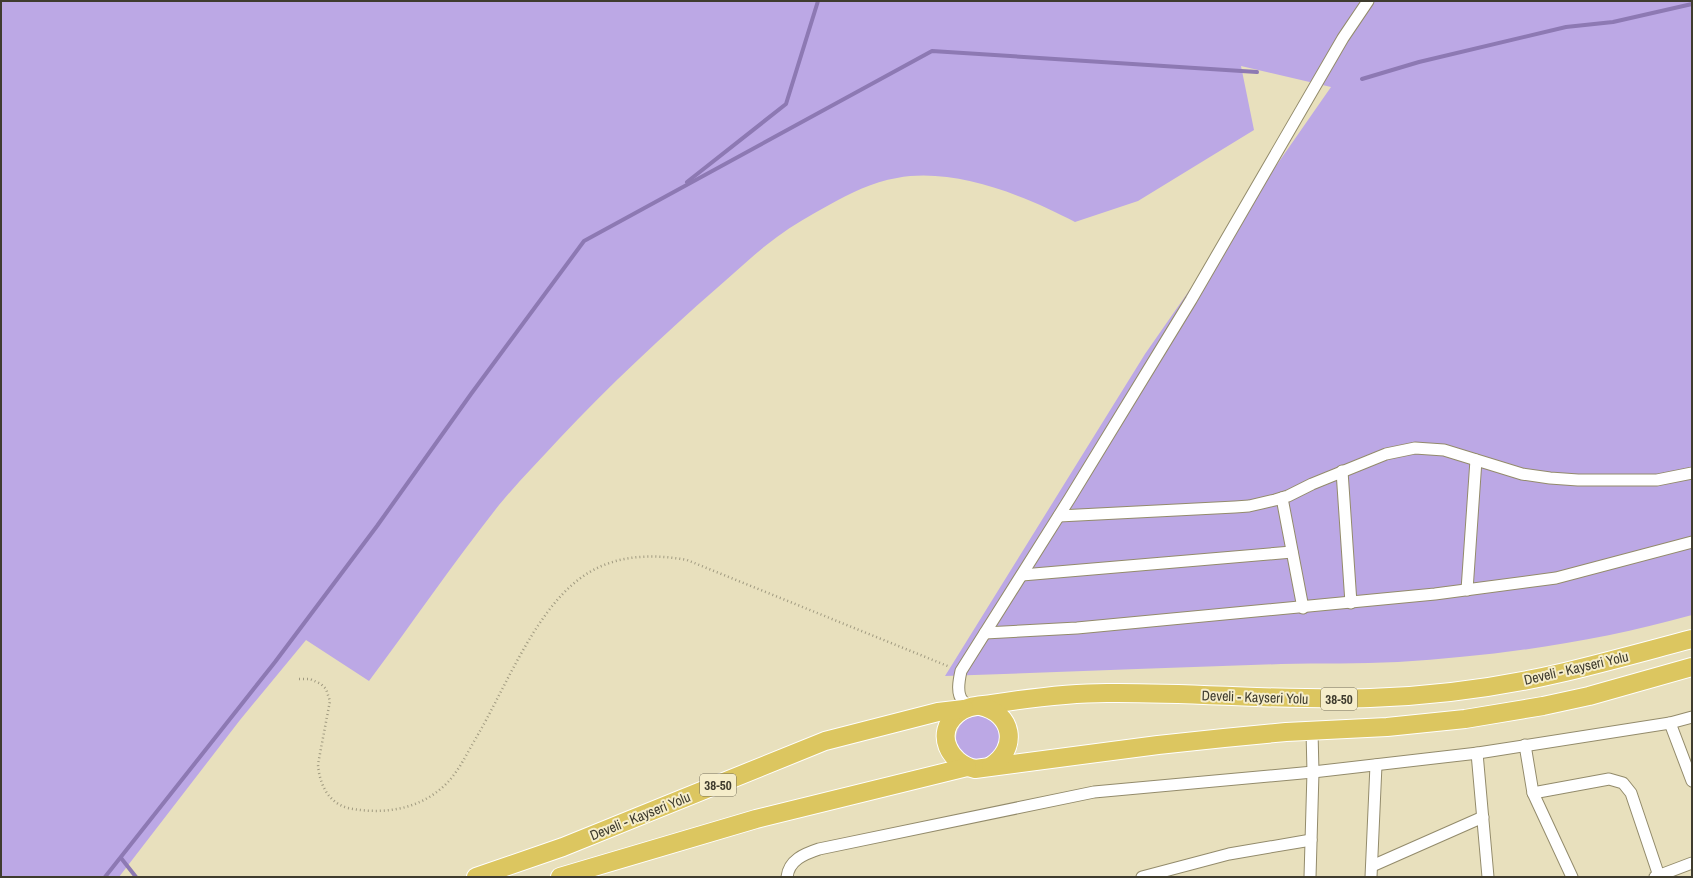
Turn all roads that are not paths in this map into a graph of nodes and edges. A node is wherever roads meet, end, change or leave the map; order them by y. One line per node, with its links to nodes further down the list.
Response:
1 (1368, 1): 6 (street)
2 (1476, 460): 3 (street); 4 (street); 10 (street)
3 (1342, 472): 5 (street); 11 (street)
4 (1692, 473)
5 (1282, 498): 6 (street); 8 (street)
6 (1059, 516): 9 (street)
7 (1692, 542): 10 (street)
8 (1292, 552): 9 (street); 12 (street)
9 (1022, 575): 13 (street)
10 (1467, 590): 11 (street)
11 (1351, 603): 12 (street)
12 (1303, 608): 13 (street)
13 (985, 633): 16 (street)
14 (1692, 639): 16 (highway, Develi - Kayseri Yolu / 38-50)
15 (1692, 667): 19 (highway, Develi - Kayseri Yolu / 38-50)
16 (972, 707): 23 (highway, Develi - Kayseri Yolu); 24 (highway); 33 (highway, Develi - Kayseri Yolu / 38-50)
17 (1692, 717): 18 (street)
18 (1670, 723): 20 (street); 26 (street)
19 (1312, 731): 23 (highway, Develi - Kayseri Yolu / 38-50); 25 (street)
20 (1525, 746): 21 (street); 27 (street)
21 (1477, 753): 22 (street); 28 (street)
22 (1376, 765): 25 (street); 31 (street)
23 (991, 766): 24 (highway, Develi - Kayseri Yolu)
24 (967, 767): 34 (highway, Develi - Kayseri Yolu)
25 (1313, 772): 29 (street); 35 (street)
26 (1692, 781)
27 (1533, 793): 32 (street); 39 (street)
28 (1483, 817): 31 (street); 38 (street)
29 (1311, 840): 36 (street); 37 (street)
30 (1692, 863): 32 (street)
31 (1371, 871)
32 (1657, 876)
33 (476, 877)
34 (560, 877)
35 (787, 877)
36 (1142, 877)
37 (1310, 877)
38 (1488, 877)
39 (1572, 877)

